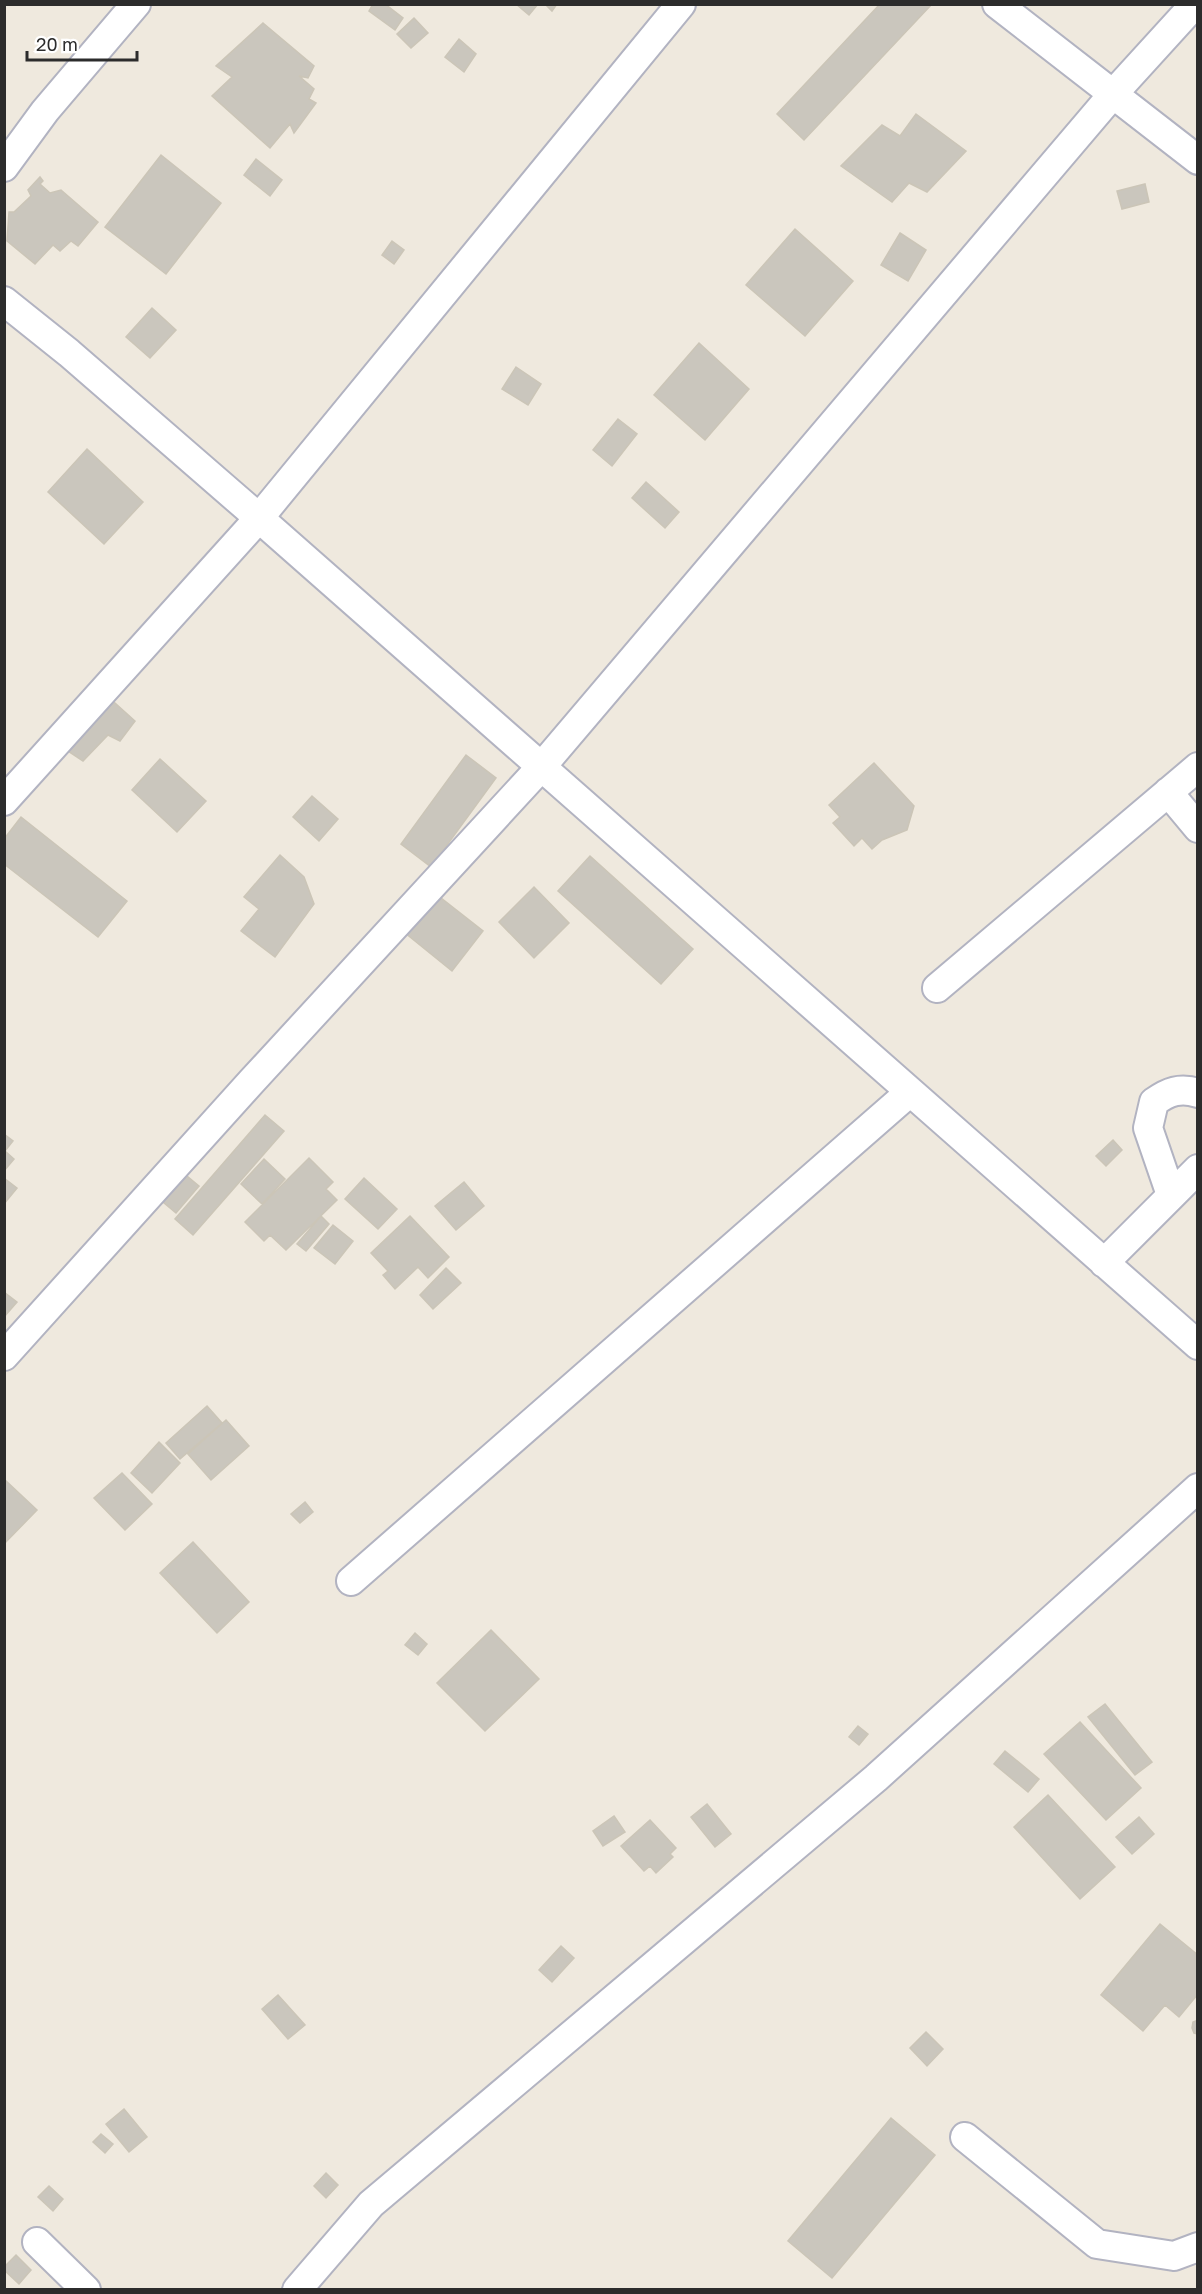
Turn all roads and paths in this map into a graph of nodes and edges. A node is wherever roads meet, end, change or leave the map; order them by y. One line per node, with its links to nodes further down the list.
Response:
1 (136, 4): 7 (street)
2 (681, 4): 9 (street)
3 (997, 4): 5 (street)
4 (1195, 4): 5 (street)
5 (1113, 94): 6 (street); 10 (street)
6 (1197, 160)
7 (4, 167)
8 (4, 301): 9 (street)
9 (259, 518): 10 (street); 13 (street)
10 (542, 766): 16 (street); 22 (street)
11 (1197, 767): 12 (street)
12 (1168, 792): 14 (street); 15 (street)
13 (4, 801)
14 (1197, 828)
15 (937, 988)
16 (910, 1092): 20 (street); 24 (street)
17 (1197, 1093): 19 (street)
18 (1197, 1169): 19 (street)
19 (1171, 1196): 20 (street)
20 (1104, 1263): 21 (street)
21 (1197, 1345)
22 (4, 1356)
23 (1197, 1488): 29 (street)
24 (351, 1581)
25 (965, 2138): 27 (street)
26 (37, 2242): 28 (street)
27 (1197, 2247)
28 (86, 2289)
29 (297, 2289)

